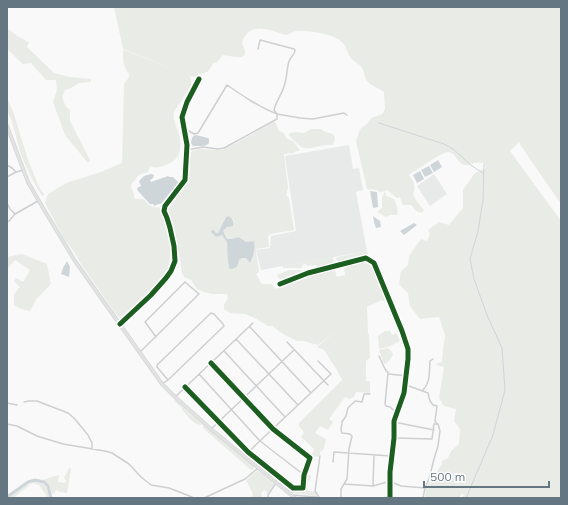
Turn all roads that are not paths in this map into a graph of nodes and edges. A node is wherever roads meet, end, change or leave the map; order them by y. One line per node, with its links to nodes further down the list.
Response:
1 (258, 49): 3 (street)
2 (199, 79): 6 (street)
3 (277, 114): 4 (street); 6 (street); 7 (street)
4 (347, 115)
5 (7, 126): 9 (main road)
6 (183, 128): 7 (street)
7 (187, 150): 18 (street)
8 (7, 165): 10 (street)
9 (24, 170): 10 (street); 12 (main road)
10 (16, 172): 11 (street)
11 (7, 177)
12 (38, 201): 14 (street); 18 (main road)
13 (7, 202): 14 (street)
14 (15, 214): 15 (street)
15 (7, 222)
16 (280, 284): 34 (street)
17 (253, 323): 19 (street)
18 (120, 324): 25 (main road)
19 (250, 326): 21 (street); 29 (street)
20 (156, 337): 20 (street); 25 (street)
21 (236, 339): 24 (street); 33 (street)
22 (287, 342): 23 (street)
23 (294, 350): 29 (street); 36 (street)
24 (223, 351): 30 (street); 40 (street)
25 (140, 352): 37 (main road)
26 (379, 356): 31 (street)
27 (433, 359): 42 (street)
28 (318, 361): 36 (street)
29 (282, 362): 33 (street); 43 (street)
30 (211, 363): 32 (street); 46 (street)
31 (388, 373): 34 (street); 52 (street)
32 (198, 374): 41 (street); 51 (street)
33 (269, 374): 40 (street); 50 (street)
34 (407, 376): 39 (street)
35 (168, 380): 35 (street); 37 (street)
36 (324, 381): 38 (street); 43 (street)
37 (162, 384): 45 (main road)
38 (328, 385)
39 (406, 385): 42 (street); 52 (street)
40 (256, 386): 46 (street); 53 (street)
41 (185, 387): 45 (street); 54 (street)
42 (422, 391): 57 (street)
43 (311, 393): 50 (street)
44 (370, 394): 65 (street)
45 (175, 397): 58 (main road)
46 (244, 398): 51 (street); 59 (street)
47 (24, 402): 63 (street)
48 (7, 403): 49 (street)
49 (17, 405)
50 (298, 405): 53 (street)
51 (232, 410): 54 (street); 62 (street)
52 (397, 413): 55 (street)
53 (285, 417): 59 (street)
54 (218, 422): 58 (street); 64 (street)
55 (394, 422): 60 (street); 61 (street)
56 (7, 424): 63 (street)
57 (437, 424): 60 (street); 78 (street)
58 (211, 429): 67 (main road)
59 (273, 429): 62 (street); 72 (street)
60 (434, 430): 61 (street)
61 (394, 438): 69 (street)
62 (260, 441): 64 (street); 72 (street)
63 (92, 449): 81 (street)
64 (248, 452): 67 (street); 76 (street)
65 (349, 453): 66 (street); 70 (street); 75 (street)
66 (374, 454): 69 (street); 77 (street)
67 (244, 456): 71 (main road)
68 (320, 456): 85 (street)
69 (392, 456): 74 (street)
70 (333, 462)
71 (258, 468): 73 (main road); 82 (street)
72 (304, 475): 76 (street)
73 (276, 482): 79 (main road); 83 (street)
74 (390, 483): 77 (street); 78 (street); 87 (street)
75 (344, 484): 77 (street); 86 (street)
76 (288, 485): 79 (street)
77 (373, 486)
78 (425, 488): 88 (street)
79 (284, 490): 80 (main road)
80 (291, 495): 84 (main road); 85 (street)
81 (193, 498)
82 (204, 498)
83 (268, 498)
84 (295, 498)
85 (319, 498)
86 (340, 498)
87 (390, 498)
88 (423, 498)

